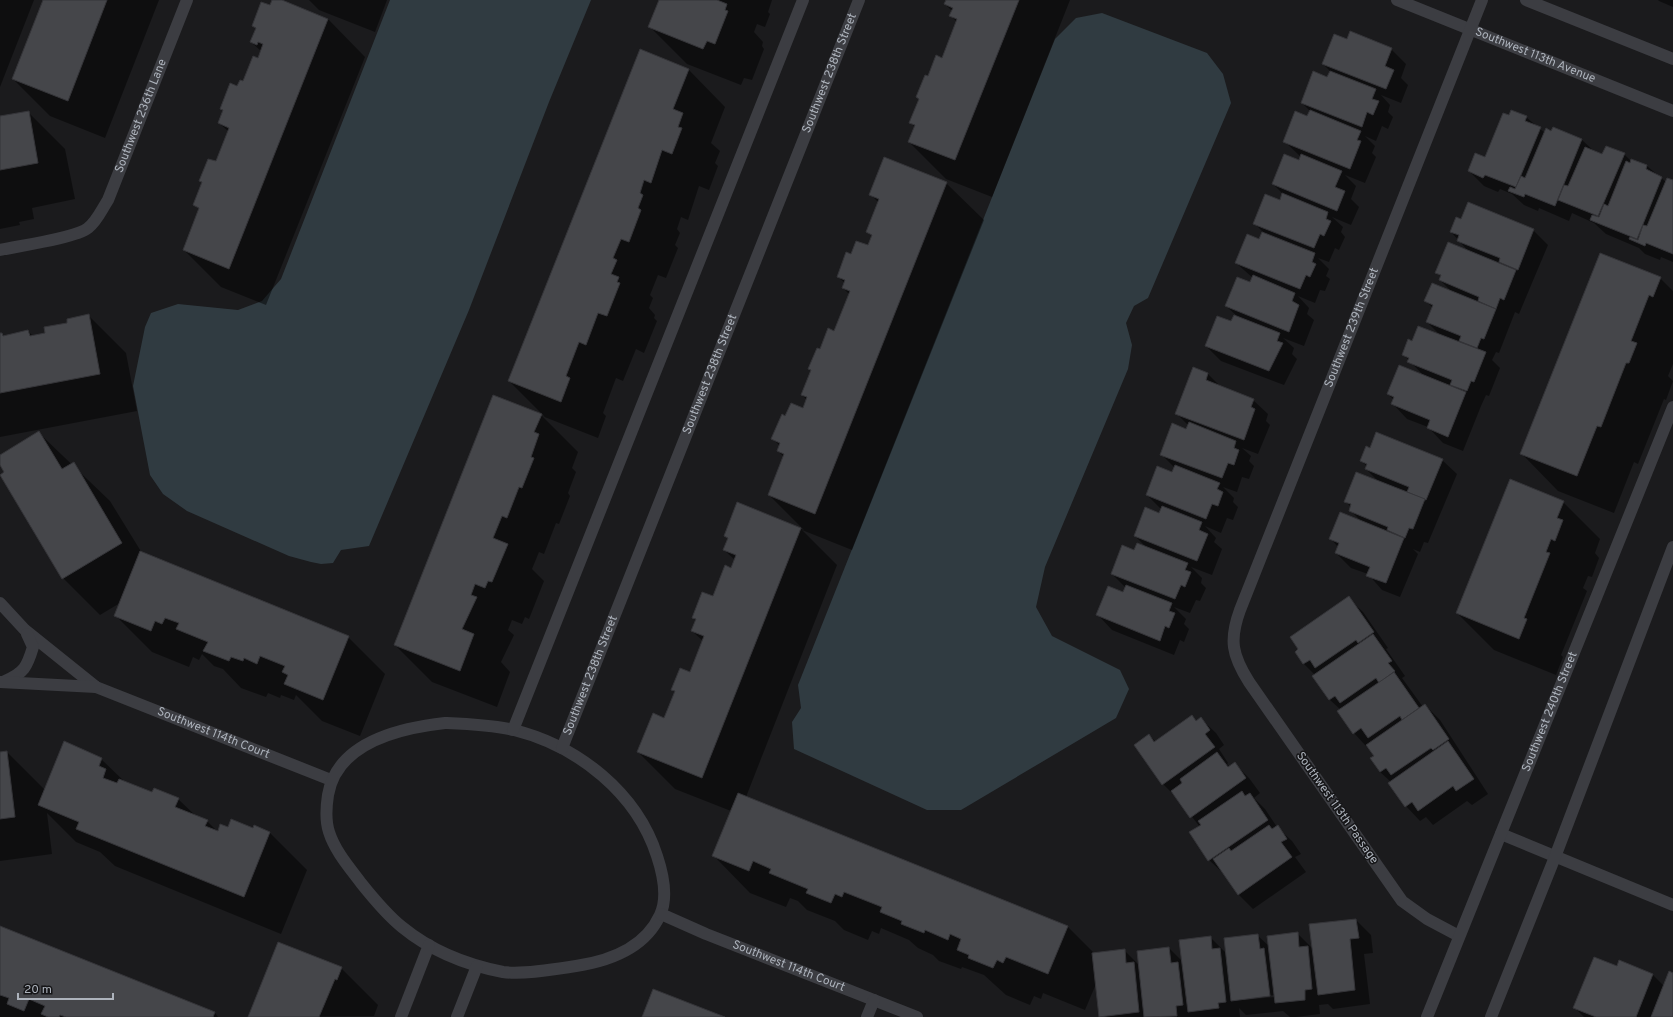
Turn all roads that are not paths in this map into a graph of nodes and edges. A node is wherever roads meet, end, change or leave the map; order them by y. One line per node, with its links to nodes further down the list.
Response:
1 (187, 0): 10 (street, Southwest 236th Lane)
2 (803, 0): 18 (street)
3 (859, 0): 19 (street, Southwest 238th Street)
4 (1397, 0): 7 (street, Southwest 113th Avenue)
5 (1482, 0): 7 (street, Southwest 239th Street)
6 (1526, 0): 8 (street)
7 (1470, 29): 9 (street, Southwest 113th Avenue); 15 (street, Southwest 239th Street)
8 (1673, 59)
9 (1673, 111)
10 (0, 250)
11 (1673, 407): 21 (street, Southwest 240th Street)
12 (1673, 547): 22 (street)
13 (0, 603): 14 (street, Southwest 114th Court)
14 (25, 630): 16 (street); 17 (street, Southwest 114th Court)
15 (1235, 658): 25 (street, Southwest 113th Passage)
16 (2, 682): 17 (street, Southwest 114th Court)
17 (96, 687): 20 (street, Southwest 114th Court)
18 (513, 730): 19 (street); 20 (street)
19 (562, 748): 24 (street)
20 (331, 780): 26 (street)
21 (1501, 834): 22 (street); 25 (street, Southwest 240th Street)
22 (1556, 857): 23 (street); 34 (street)
23 (1673, 906)
24 (661, 914): 27 (street); 28 (street, Southwest 114th Court)
25 (1459, 936): 33 (street, Southwest 240th Street)
26 (429, 945): 27 (street); 29 (street)
27 (477, 966): 30 (street)
28 (874, 1000): 31 (street); 32 (street, Southwest 114th Court)
29 (401, 1017)
30 (457, 1017)
31 (867, 1017)
32 (917, 1017)
33 (1427, 1017)
34 (1491, 1017)

